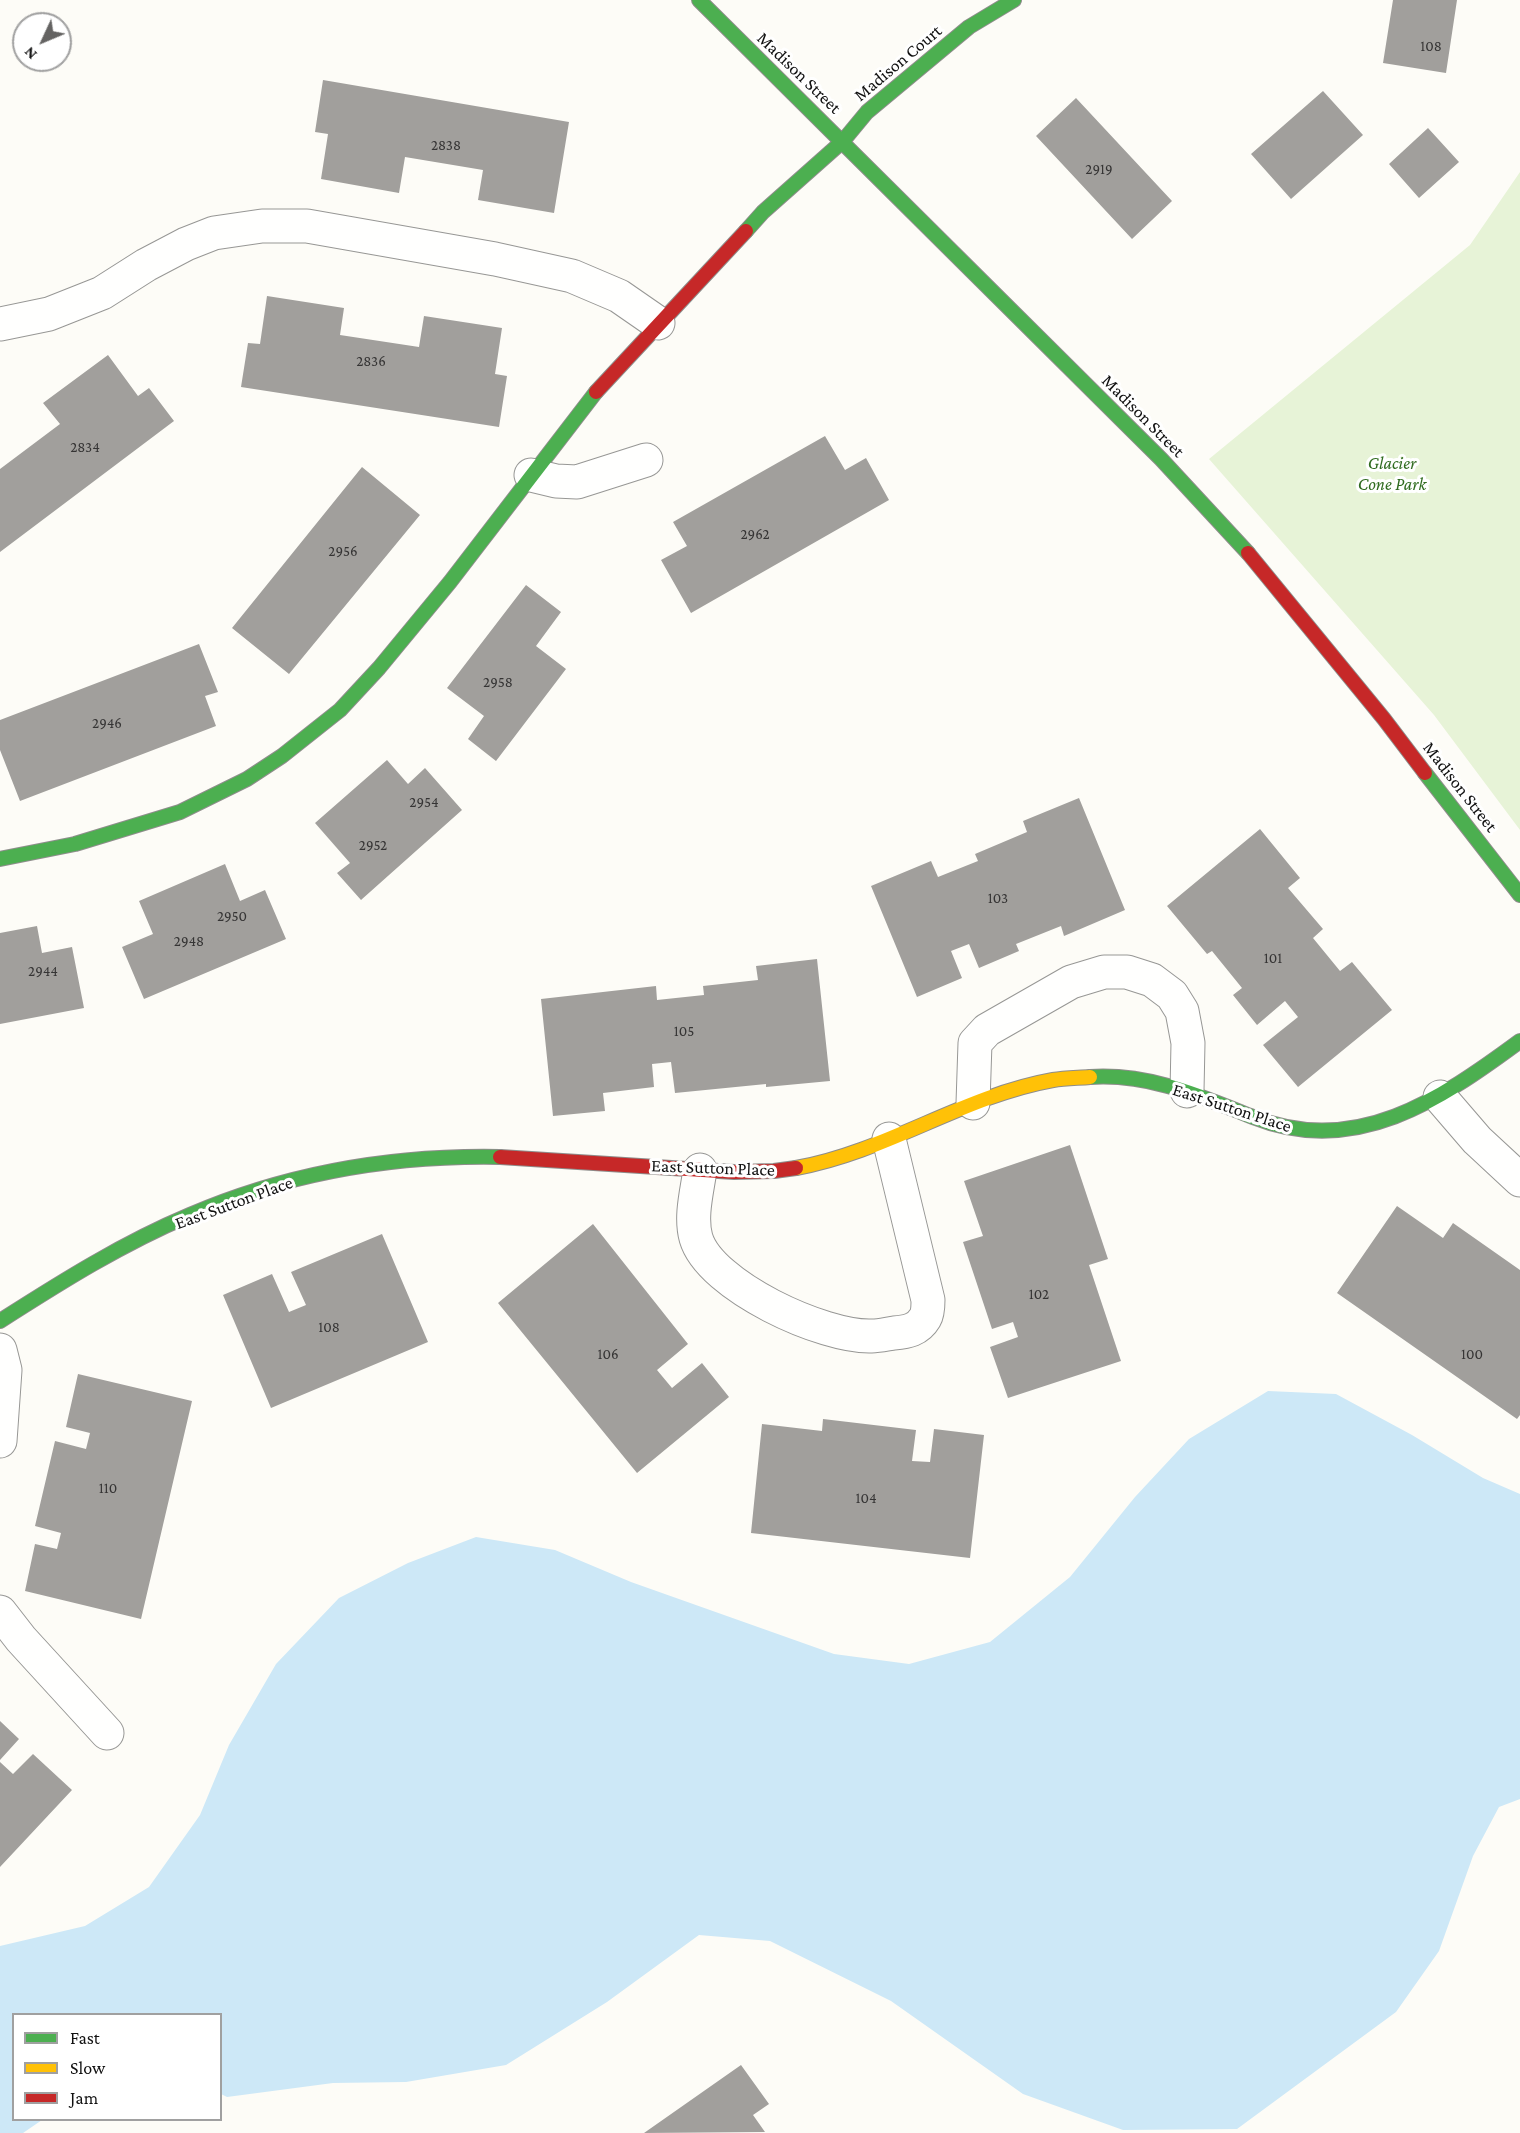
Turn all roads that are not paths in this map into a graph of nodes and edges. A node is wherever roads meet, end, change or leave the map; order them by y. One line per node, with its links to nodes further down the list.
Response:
1 (699, 0): 3 (street, Madison Street)
2 (1014, 0): 3 (street, Madison Court)
3 (843, 141): 4 (street, Madison Court); 9 (street, Madison Street)
4 (658, 323): 5 (street); 7 (street, Madison Court)
5 (0, 324)
6 (646, 460): 7 (street)
7 (531, 475): 8 (street, Madison Court)
8 (0, 859)
9 (1520, 895)
10 (1520, 1041): 12 (street, East Sutton Place)
11 (1187, 1091): 12 (street, East Sutton Place); 13 (street, East Sutton Place); 13 (street)
12 (1440, 1097): 16 (street)
13 (973, 1103): 14 (street, East Sutton Place)
14 (889, 1139): 15 (street, East Sutton Place); 15 (street)
15 (700, 1170): 17 (street, East Sutton Place)
16 (1520, 1180)
17 (0, 1321)
18 (0, 1350): 19 (street)
19 (0, 1441)
20 (0, 1612): 21 (street)
21 (107, 1733)

